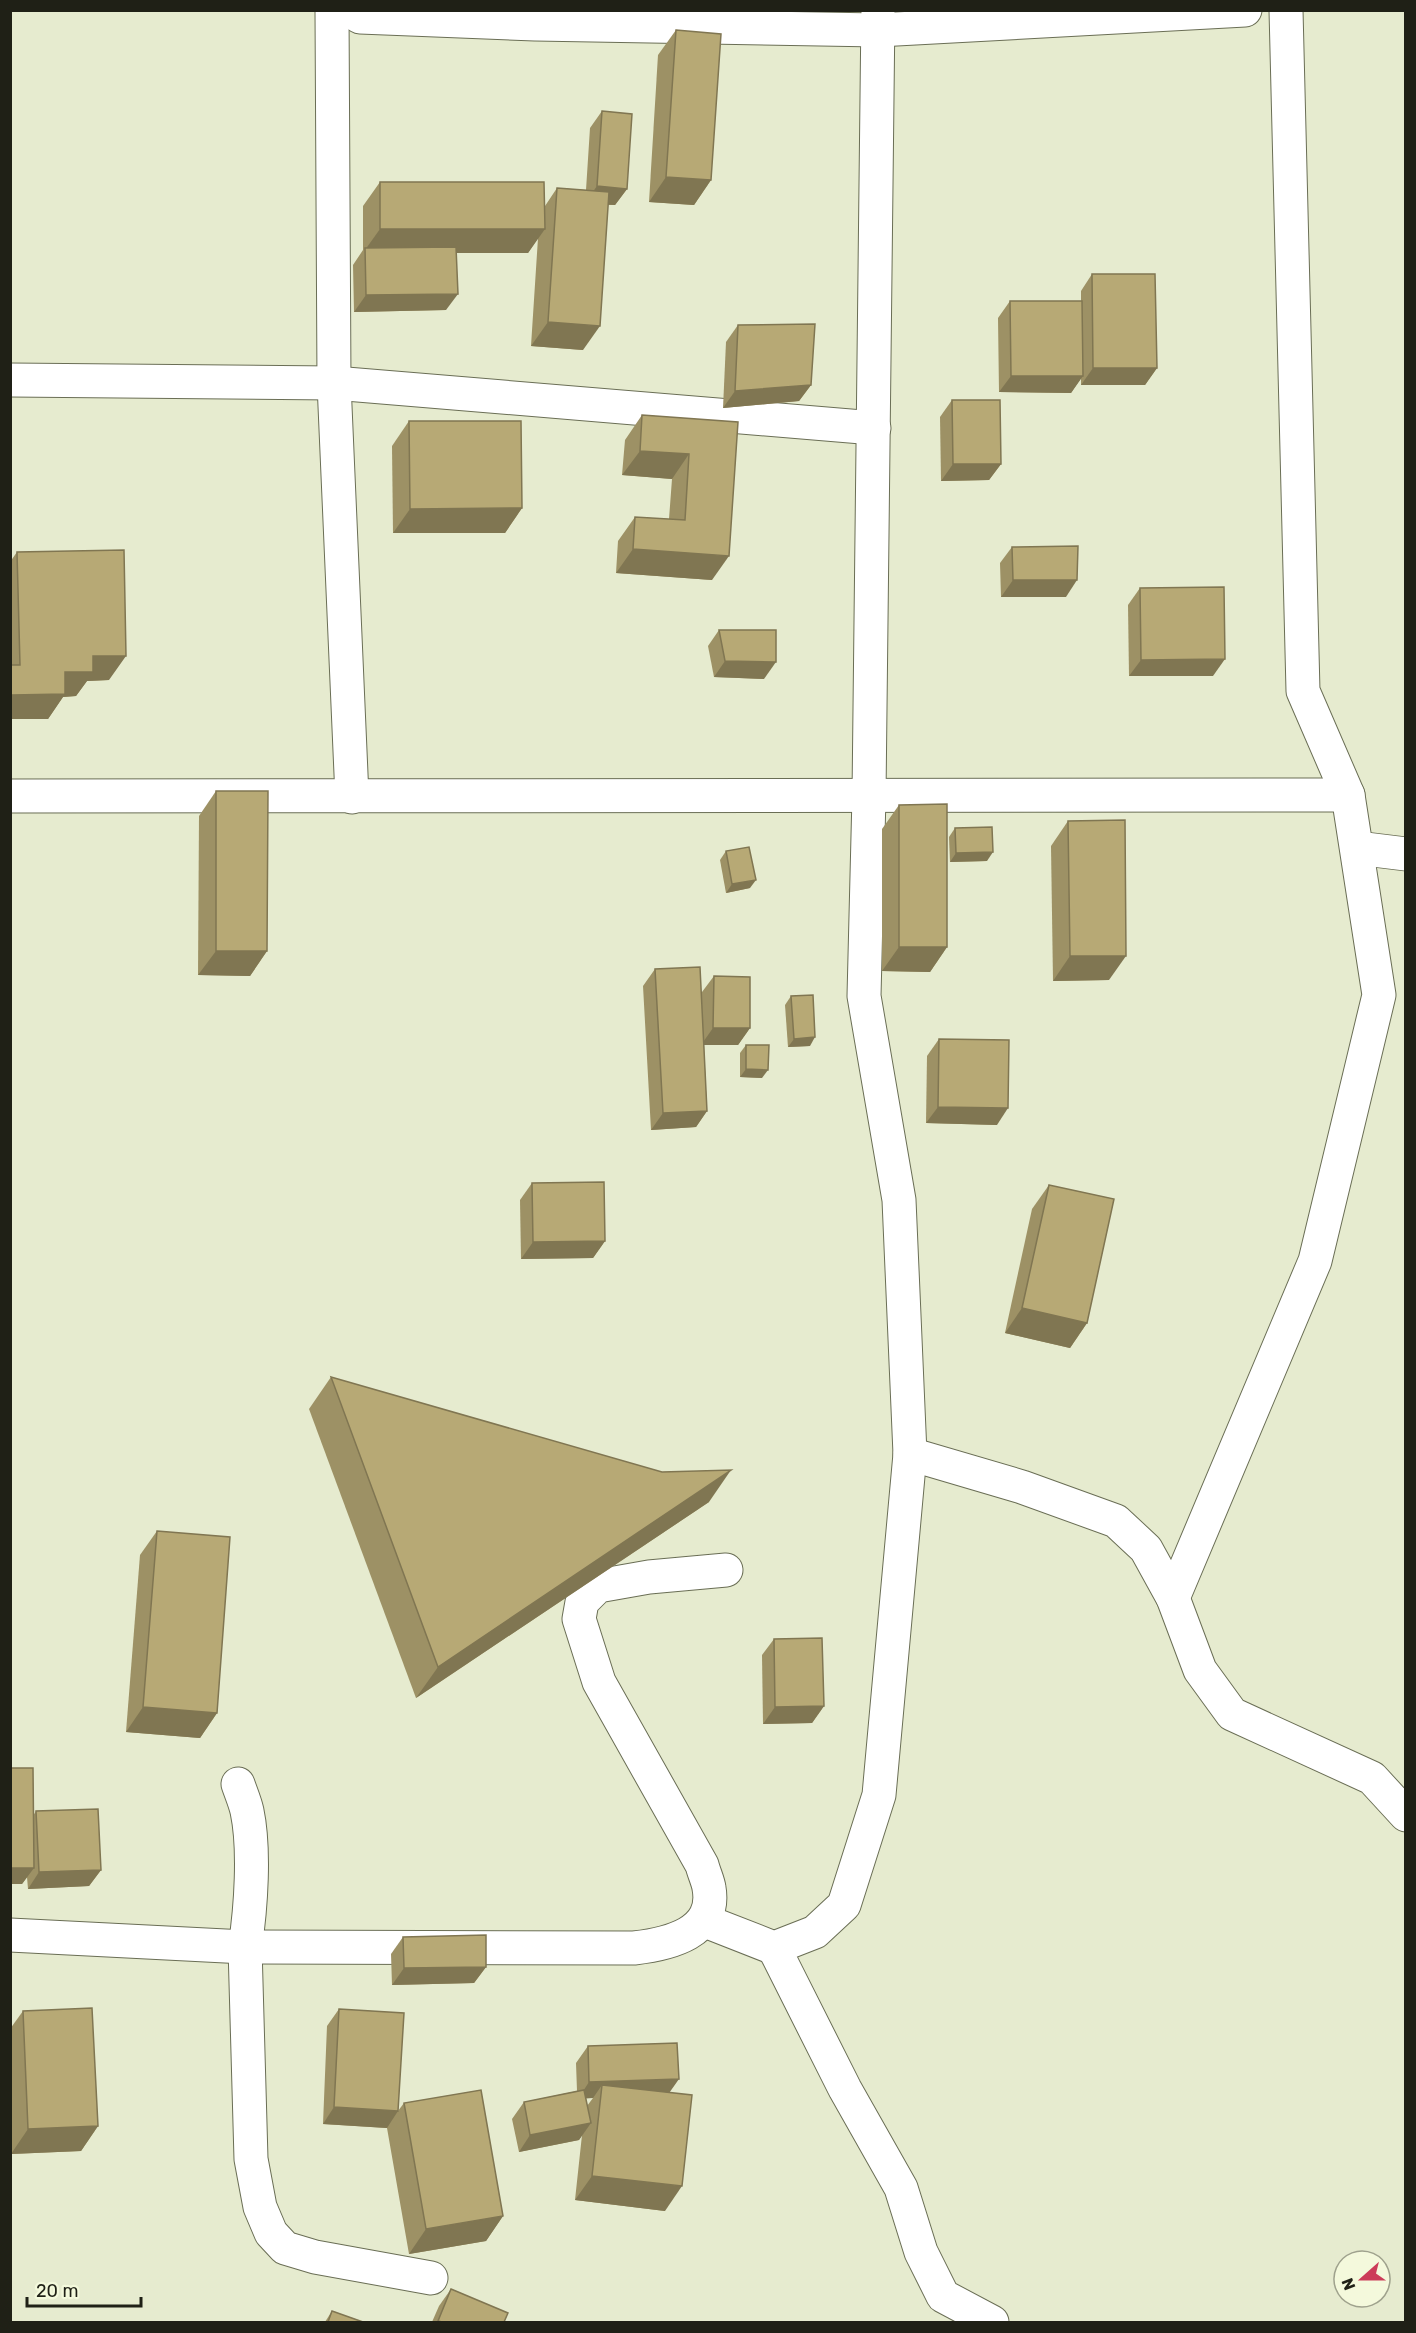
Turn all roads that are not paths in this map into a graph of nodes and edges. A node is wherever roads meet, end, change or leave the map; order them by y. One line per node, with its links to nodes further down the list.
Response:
1 (332, 10): 8 (street)
2 (349, 10): 5 (street)
3 (1245, 10): 6 (street)
4 (1286, 10): 10 (street)
5 (535, 17): 6 (street)
6 (878, 20): 9 (street)
7 (10, 380): 8 (street)
8 (334, 383): 9 (street); 13 (street)
9 (874, 428): 12 (street)
10 (1348, 795): 12 (street); 14 (street)
11 (10, 796): 13 (street)
12 (869, 796): 13 (street); 16 (street)
13 (352, 797)
14 (1357, 848): 15 (street); 18 (street)
15 (1406, 854)
16 (910, 1454): 18 (street); 24 (street)
17 (726, 1570): 21 (street)
18 (1173, 1598): 20 (street)
19 (238, 1784): 23 (street)
20 (1406, 1815)
21 (705, 1921): 23 (street); 24 (street)
22 (10, 1935): 23 (street)
23 (245, 1947): 25 (street)
24 (774, 1948): 26 (street)
25 (431, 2278)
26 (992, 2322)

